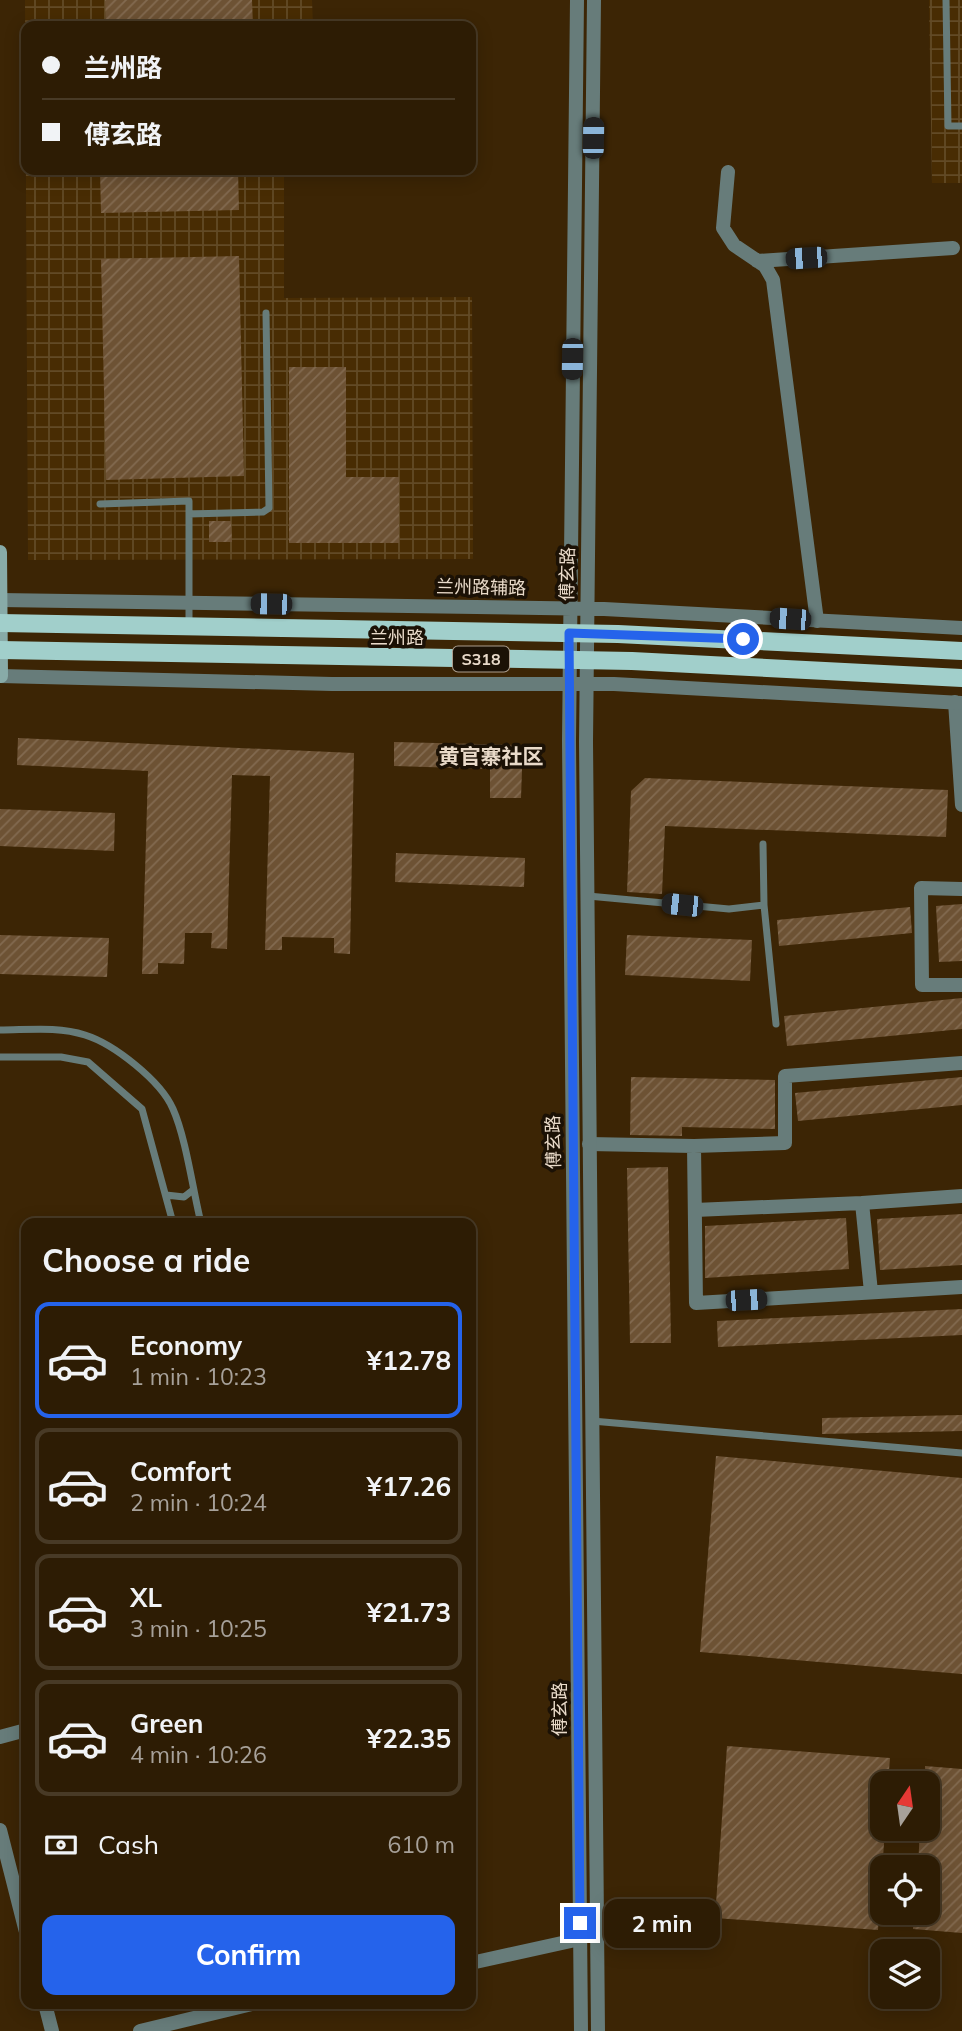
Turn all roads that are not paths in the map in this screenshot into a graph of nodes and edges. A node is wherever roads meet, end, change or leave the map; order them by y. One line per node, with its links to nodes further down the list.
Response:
1 (577, 0): 14 (street, 傅玄路)
2 (594, 0): 15 (street, 傅玄路)
3 (946, 0): 4 (lane)
4 (962, 127)
5 (728, 172): 7 (street)
6 (953, 248): 7 (street)
7 (757, 261): 16 (street)
8 (266, 313): 10 (lane)
9 (100, 504): 10 (lane)
10 (189, 514): 13 (lane)
11 (0, 552): 12 (main road)
12 (0, 600): 13 (street, 兰州路辅路); 17 (main road)
13 (188, 603): 14 (street, 兰州路辅路); 18 (lane)
14 (569, 608): 15 (street, 兰州路辅路); 20 (street, 傅玄路)
15 (586, 608): 16 (street, 兰州路辅路); 20 (street, 傅玄路)
16 (817, 621): 19 (street, 兰州路辅路)
17 (0, 623): 18 (main road, 兰州路 / S318); 21 (main road)
18 (189, 627): 20 (main road, 兰州路 / S318)
19 (962, 628)
20 (577, 633): 22 (main road, 兰州路 / S318); 23 (street, 傅玄路)
21 (0, 650): 23 (main road, 兰州路 / S318); 24 (main road)
22 (962, 651)
23 (577, 660): 25 (main road, 兰州路 / S318); 26 (street, 傅玄路); 27 (street, 傅玄路)
24 (0, 676): 26 (street)
25 (962, 678)
26 (569, 684): 27 (street); 56 (street, 傅玄路)
27 (586, 684): 28 (street); 32 (street, 傅玄路)
28 (958, 702): 29 (street)
29 (962, 806)
30 (764, 844): 33 (lane)
31 (962, 889): 34 (street)
32 (587, 896): 33 (lane); 39 (street, 傅玄路)
33 (764, 905): 35 (lane)
34 (962, 985)
35 (776, 1024)
36 (0, 1030): 41 (lane)
37 (0, 1057): 42 (lane)
38 (962, 1063): 40 (street)
39 (589, 1144): 40 (street); 50 (street, 傅玄路)
40 (694, 1146): 45 (street)
41 (193, 1190): 42 (lane); 47 (lane)
42 (166, 1195): 46 (lane)
43 (962, 1196): 44 (street)
44 (862, 1203): 45 (street); 49 (street)
45 (695, 1210): 49 (street)
46 (172, 1218)
47 (200, 1218)
48 (962, 1287): 49 (street)
49 (871, 1292)
50 (592, 1421): 51 (lane); 63 (street, 傅玄路)
51 (962, 1453)
52 (21, 1731): 53 (street)
53 (0, 1737)
54 (0, 1830): 55 (street)
55 (21, 1912)
56 (580, 1939): 57 (street); 62 (street, 傅玄路)
57 (476, 1963)
58 (46, 2009): 60 (street)
59 (232, 2009): 61 (street)
60 (52, 2031)
61 (140, 2031)
62 (581, 2031)
63 (598, 2031)

